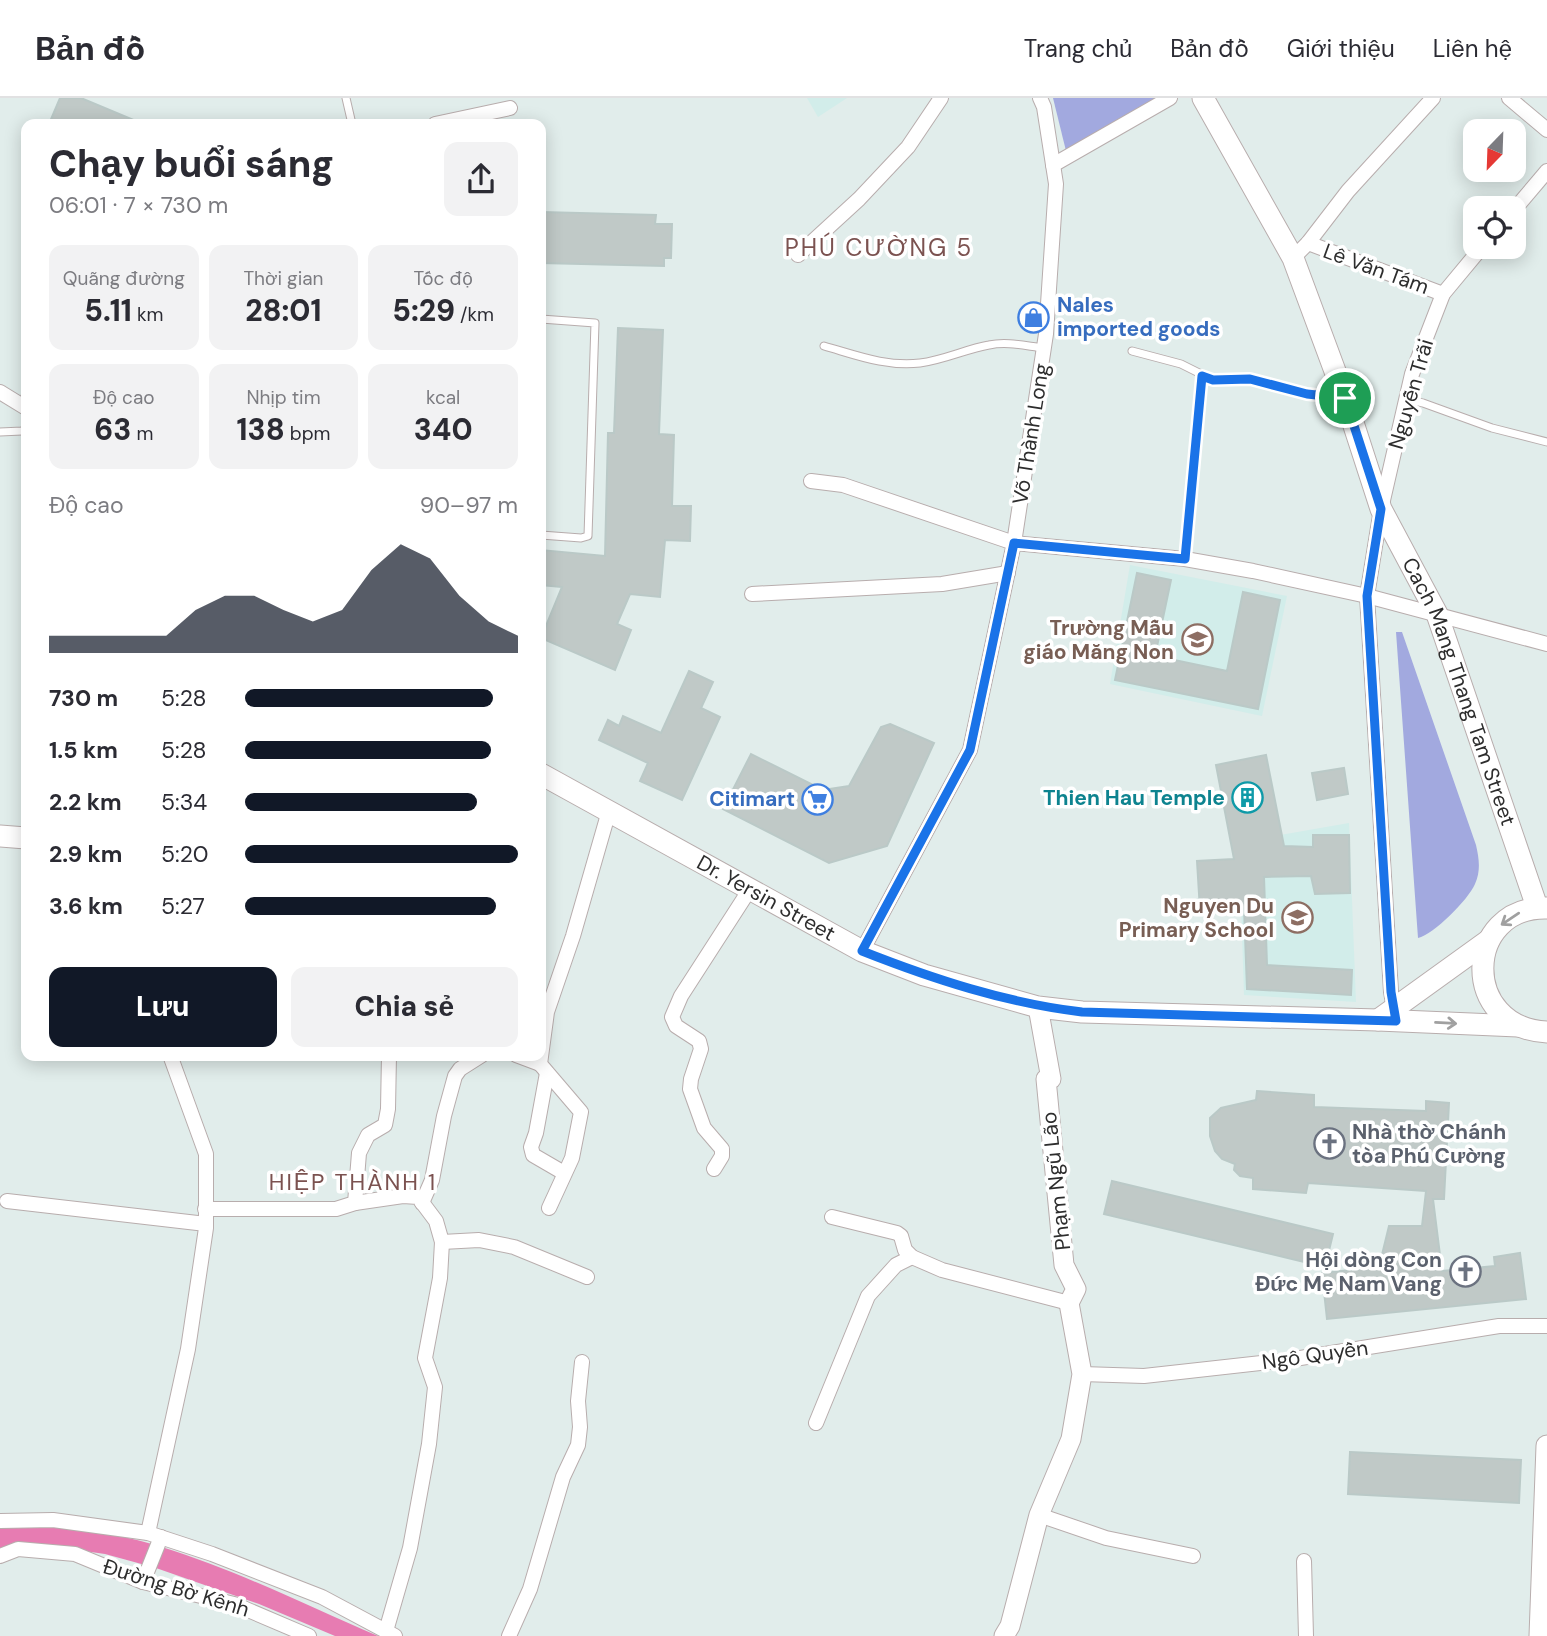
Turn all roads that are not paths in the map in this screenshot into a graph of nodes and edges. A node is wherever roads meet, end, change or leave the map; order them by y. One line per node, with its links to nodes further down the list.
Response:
1 (346, 98): 9 (lane)
2 (941, 98): 16 (street)
3 (1040, 98): 12 (street, Võ Thành Long)
4 (1170, 98): 12 (street)
5 (1203, 98): 17 (main road, Cach Mang Thang Tam Street)
6 (1433, 98): 15 (street)
7 (1509, 98): 11 (street)
8 (510, 108): 10 (street)
9 (351, 119)
10 (458, 119)
11 (1547, 130)
12 (1053, 164): 22 (street, Võ Thành Long)
13 (1547, 171): 14 (street)
14 (1526, 196)
15 (1308, 243): 17 (street); 19 (street, Lê Văn Tám)
16 (798, 255)
17 (1293, 258): 26 (main road, Cach Mang Thang Tam Street)
18 (1472, 259): 19 (street, Nguyễn Trãi)
19 (1443, 294): 27 (street, Nguyễn Trãi)
20 (546, 319): 34 (lane)
21 (824, 346): 22 (lane)
22 (1044, 348): 35 (street, Võ Thành Long)
23 (1132, 351): 24 (lane)
24 (1202, 376): 26 (lane); 36 (lane)
25 (0, 392): 28 (street)
26 (1345, 398): 33 (main road, Cach Mang Thang Tam Street)
27 (1406, 399): 31 (lane); 33 (street, Nguyễn Trãi)
28 (21, 400)
29 (21, 431): 30 (lane)
30 (0, 432)
31 (1547, 442)
32 (811, 481): 35 (street)
33 (1381, 509): 39 (street, Nguyễn Trãi); 40 (main road, Cach Mang Thang Tam Street)
34 (546, 535)
35 (1014, 543): 36 (street); 37 (street, Võ Thành Long)
36 (1185, 559): 39 (street)
37 (1008, 573): 38 (street); 49 (street, Võ Thành Long)
38 (752, 594)
39 (1367, 596): 40 (street); 52 (street, Nguyễn Trãi)
40 (1437, 614): 41 (street); 47 (main road, Cach Mang Thang Tam Street)
41 (1547, 644)
42 (546, 777): 43 (main road, Dr. Yersin Street)
43 (609, 811): 46 (main road, Dr. Yersin Street); 50 (street)
44 (0, 836): 45 (main road)
45 (21, 838)
46 (750, 889): 49 (main road, Dr. Yersin Street); 61 (street)
47 (1542, 908): 48 (main road, one-way to 48)
48 (1489, 940): 52 (main road); 53 (main road)
49 (862, 951): 51 (main road, Dr. Yersin Street)
50 (546, 999)
51 (1038, 1007): 52 (main road, Dr. Yersin Street); 73 (street, Phạm Ngũ Lão)
52 (1389, 1016): 53 (main road, Dr. Yersin Street, one-way to 53)
53 (1518, 1026): 54 (main road, Dr. Yersin Street)
54 (1547, 1032)
55 (172, 1061): 67 (street)
56 (389, 1061): 64 (street)
57 (473, 1061): 65 (street)
58 (528, 1061): 60 (street)
59 (544, 1061): 60 (street)
60 (544, 1069): 62 (street); 62 (street)
61 (714, 1170)
62 (564, 1173): 66 (street)
63 (7, 1201): 69 (street)
64 (355, 1203): 65 (street); 67 (street)
65 (422, 1203): 70 (street)
66 (549, 1208)
67 (205, 1209): 69 (street)
68 (832, 1217): 71 (street)
69 (206, 1224): 81 (street)
70 (442, 1242): 72 (street); 88 (street)
71 (912, 1257): 73 (street); 77 (street)
72 (587, 1277)
73 (1069, 1303): 76 (street, Phạm Ngũ Lão)
74 (1547, 1326): 76 (street, Ngô Quyền)
75 (582, 1362): 90 (street)
76 (1082, 1374): 79 (street, Phạm Ngũ Lão)
77 (816, 1423)
78 (1547, 1446): 85 (main road)
79 (1039, 1515): 83 (street); 91 (street, Phạm Ngũ Lão)
80 (0, 1521): 81 (street)
81 (156, 1538): 86 (street); 88 (street)
82 (0, 1556): 86 (street, Đường Bờ Kênh)
83 (1193, 1556)
84 (1304, 1562): 92 (street)
85 (1545, 1563): 87 (main road)
86 (145, 1578): 89 (street, Đường Bờ Kênh)
87 (1542, 1633)
88 (391, 1634)
89 (309, 1636)
90 (509, 1636)
91 (1004, 1636)
92 (1306, 1636)

